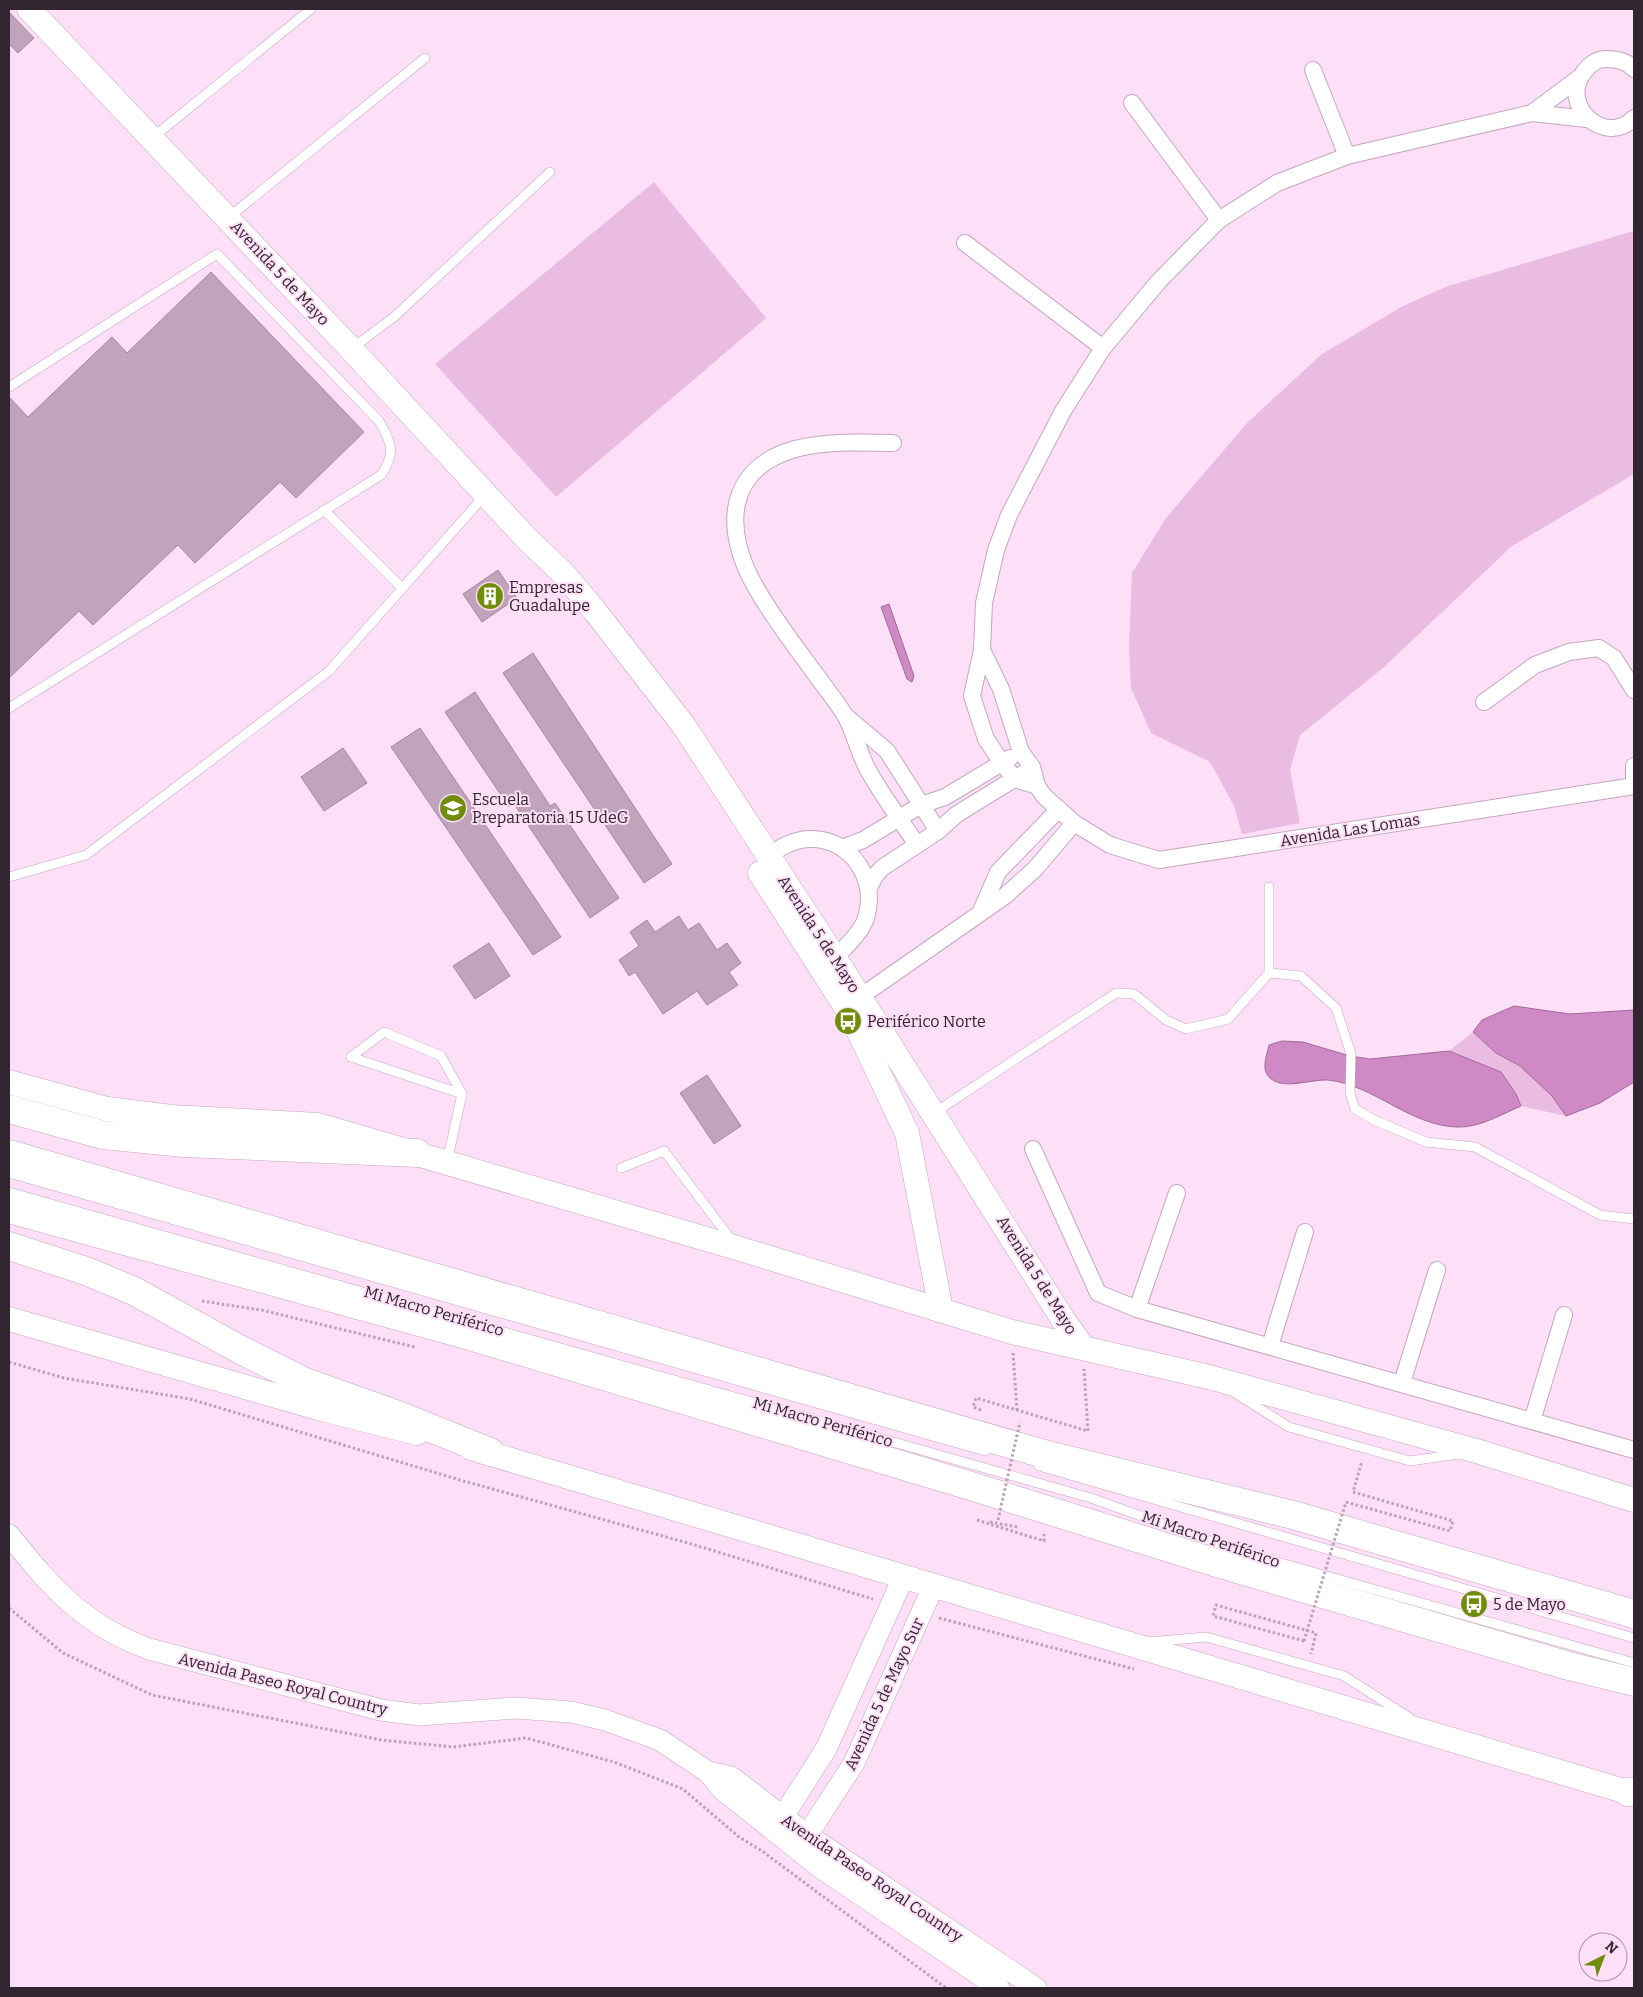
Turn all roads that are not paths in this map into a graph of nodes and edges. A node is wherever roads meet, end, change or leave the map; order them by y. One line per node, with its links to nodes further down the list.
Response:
1 (29, 9): 11 (main road, Avenida 5 de Mayo)
2 (312, 9): 11 (lane)
3 (425, 58): 14 (lane)
4 (1633, 67): 6 (street)
5 (1313, 70): 12 (street)
6 (1579, 78): 8 (street); 10 (street)
7 (1132, 103): 15 (street)
8 (1532, 113): 10 (street); 12 (street)
9 (1634, 118): 10 (street)
10 (1587, 119)
11 (152, 138): 14 (main road, Avenida 5 de Mayo)
12 (1347, 156): 15 (street)
13 (550, 172): 18 (lane)
14 (227, 218): 18 (main road, Avenida 5 de Mayo)
15 (1219, 220): 17 (street)
16 (966, 243): 17 (street)
17 (1103, 348): 25 (street)
18 (351, 349): 21 (main road, Avenida 5 de Mayo)
19 (9, 387): 22 (lane)
20 (893, 444): 29 (street)
21 (486, 494): 23 (main road, Avenida 5 de Mayo); 24 (lane)
22 (324, 510): 24 (lane); 28 (lane)
23 (528, 540): 44 (main road, Avenida 5 de Mayo); 71 (main road, Avenida 5 de Mayo)
24 (402, 588): 45 (lane)
25 (982, 650): 30 (street, Avenida Las Lomas); 31 (street)
26 (1634, 690): 27 (street)
27 (1484, 702)
28 (9, 708)
29 (846, 717): 37 (street); 39 (street)
30 (1021, 752): 31 (street); 33 (street, Avenida Las Lomas)
31 (1002, 763): 34 (street); 37 (street)
32 (1634, 766): 36 (street)
33 (1032, 768): 34 (street); 35 (street, Avenida Las Lomas)
34 (1015, 779): 35 (street); 41 (street)
35 (1037, 786): 38 (street, Avenida Las Lomas)
36 (1634, 786): 40 (street, Avenida Las Lomas)
37 (921, 805): 39 (street); 41 (street)
38 (1059, 809): 40 (street, Avenida Las Lomas); 48 (street)
39 (900, 819): 42 (street); 43 (street)
40 (1074, 823): 48 (street)
41 (938, 831): 42 (street)
42 (917, 846): 47 (street)
43 (842, 848): 44 (street); 47 (street)
44 (768, 856): 49 (main road, Avenida 5 de Mayo)
45 (9, 877)
46 (1269, 887): 50 (lane)
47 (869, 888): 49 (street)
48 (981, 911): 51 (street)
49 (835, 958): 51 (main road, Avenida 5 de Mayo)
50 (1269, 973): 55 (lane); 65 (lane)
51 (860, 997): 55 (main road, Avenida 5 de Mayo)
52 (9, 1082): 57 (main road)
53 (462, 1094): 53 (lane); 59 (lane)
54 (9, 1109): 57 (highway)
55 (934, 1114): 75 (main road, Avenida 5 de Mayo)
56 (1033, 1149): 70 (street)
57 (417, 1153): 59 (main road)
58 (9, 1154): 88 (highway)
59 (446, 1162): 68 (main road)
60 (621, 1168): 68 (lane)
61 (9, 1173): 82 (lane, Mi Macro Periférico)
62 (9, 1192): 91 (lane, Mi Macro Periférico)
63 (1177, 1193): 70 (street)
64 (9, 1209): 92 (highway)
65 (1634, 1219)
66 (1305, 1232): 74 (street)
67 (9, 1246): 80 (highway)
68 (737, 1248): 71 (main road)
69 (1437, 1270): 77 (street)
70 (1137, 1309): 74 (street)
71 (941, 1310): 75 (main road)
72 (1564, 1315): 78 (street)
73 (9, 1319): 80 (main road)
74 (1270, 1346): 77 (street)
75 (1083, 1348): 76 (main road)
76 (1209, 1377): 81 (main road); 81 (lane)
77 (1402, 1384): 78 (street)
78 (1532, 1420): 79 (street)
79 (1634, 1450)
80 (490, 1452): 86 (main road)
81 (1480, 1452): 84 (main road)
82 (996, 1454)
83 (1025, 1463): 89 (lane, Mi Macro Periférico)
84 (1634, 1500)
85 (9, 1535): 97 (street, Avenida Paseo Royal Country)
86 (904, 1576): 87 (main road); 94 (street, Avenida 5 de Mayo Sur)
87 (934, 1585): 90 (main road); 95 (street, Avenida 5 de Mayo Sur)
88 (1634, 1614)
89 (1634, 1638)
90 (1131, 1644): 93 (main road); 93 (lane)
91 (1634, 1663)
92 (1634, 1682)
93 (1436, 1734): 96 (main road)
94 (826, 1749): 95 (street); 97 (street, Avenida 5 de Mayo Sur)
95 (854, 1763): 98 (street, Avenida 5 de Mayo Sur)
96 (1632, 1792)
97 (778, 1824): 98 (street, Avenida Paseo Royal Country)
98 (802, 1843): 99 (street, Avenida Paseo Royal Country); 100 (street, Avenida Paseo Royal Country)
99 (999, 1988)
100 (1036, 1988)

